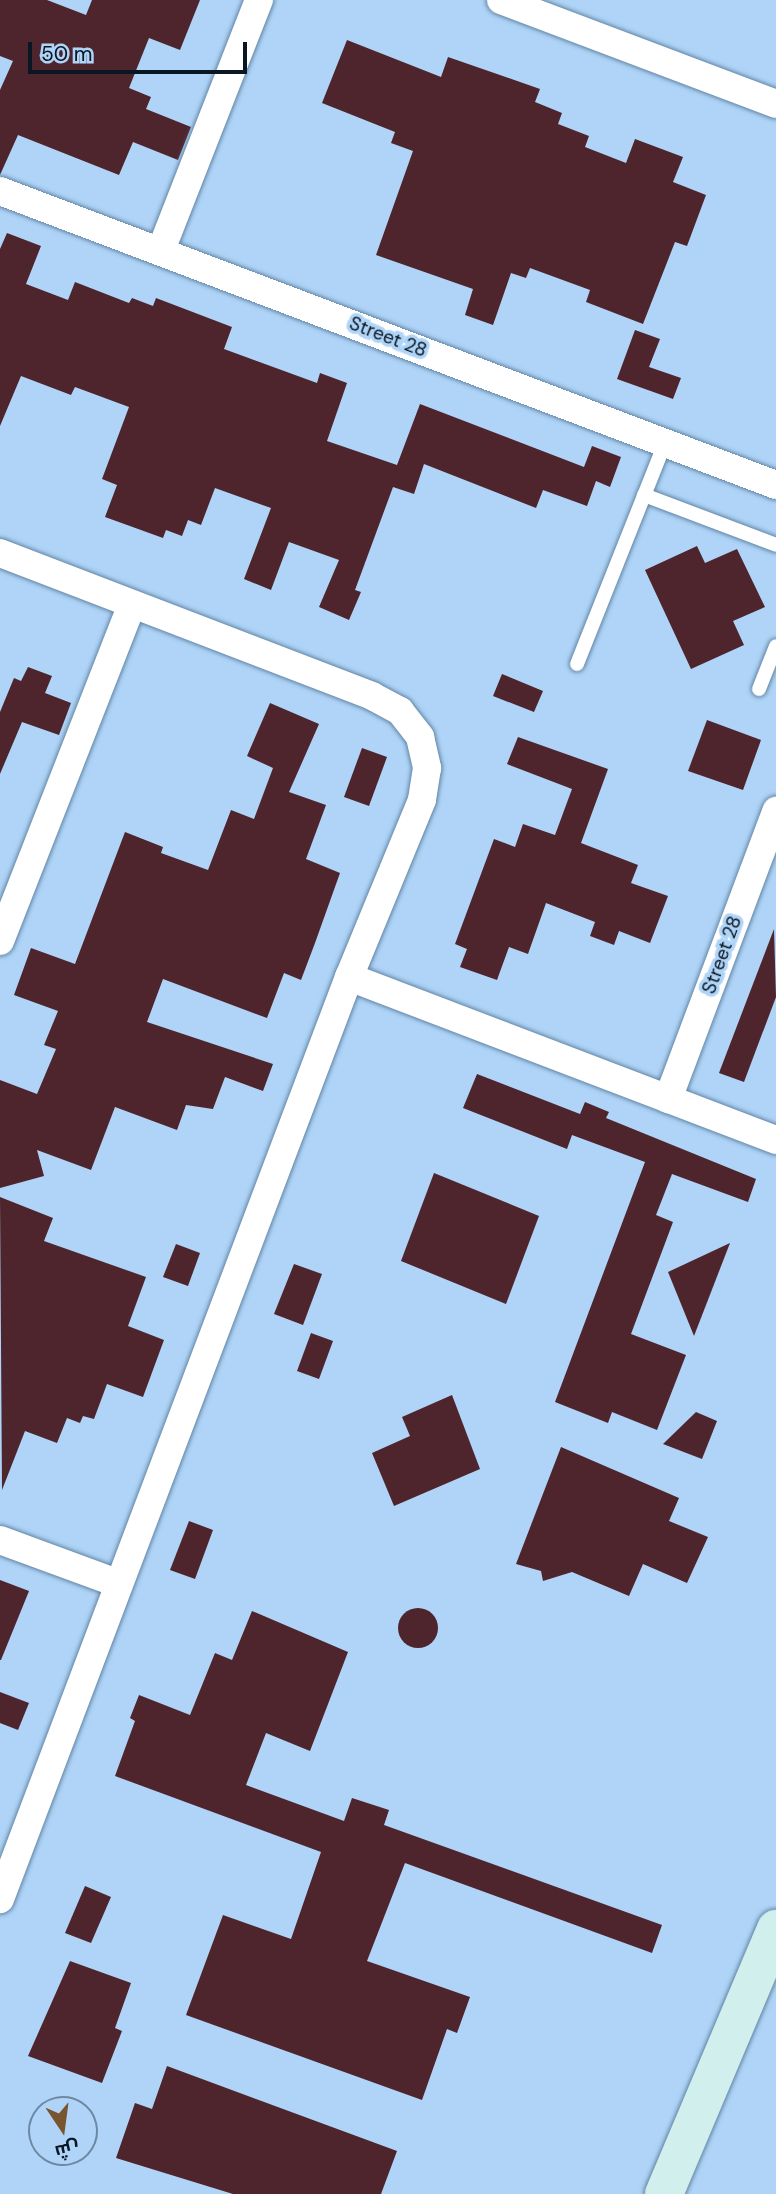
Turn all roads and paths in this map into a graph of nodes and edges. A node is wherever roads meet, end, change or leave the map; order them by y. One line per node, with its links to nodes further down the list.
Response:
1 (259, 0): 6 (street)
2 (501, 0): 3 (street)
3 (556, 10): 4 (street)
4 (776, 104)
5 (0, 191): 6 (street, Street 28)
6 (161, 250): 7 (street, Street 28)
7 (665, 443): 8 (street, Street 28); 9 (lane)
8 (776, 485)
9 (644, 495): 10 (lane); 14 (lane)
10 (776, 545)
11 (0, 553): 12 (street)
12 (132, 605): 17 (street); 18 (street)
13 (776, 646): 15 (lane)
14 (578, 664)
15 (759, 689)
16 (776, 811): 19 (street, Street 28)
17 (3, 924)
18 (349, 977): 19 (street); 22 (street)
19 (668, 1099): 20 (street)
20 (776, 1140)
21 (0, 1540): 22 (street)
22 (117, 1583): 23 (street)
23 (0, 1899)
24 (776, 1929): 25 (main road)
25 (664, 2194)

